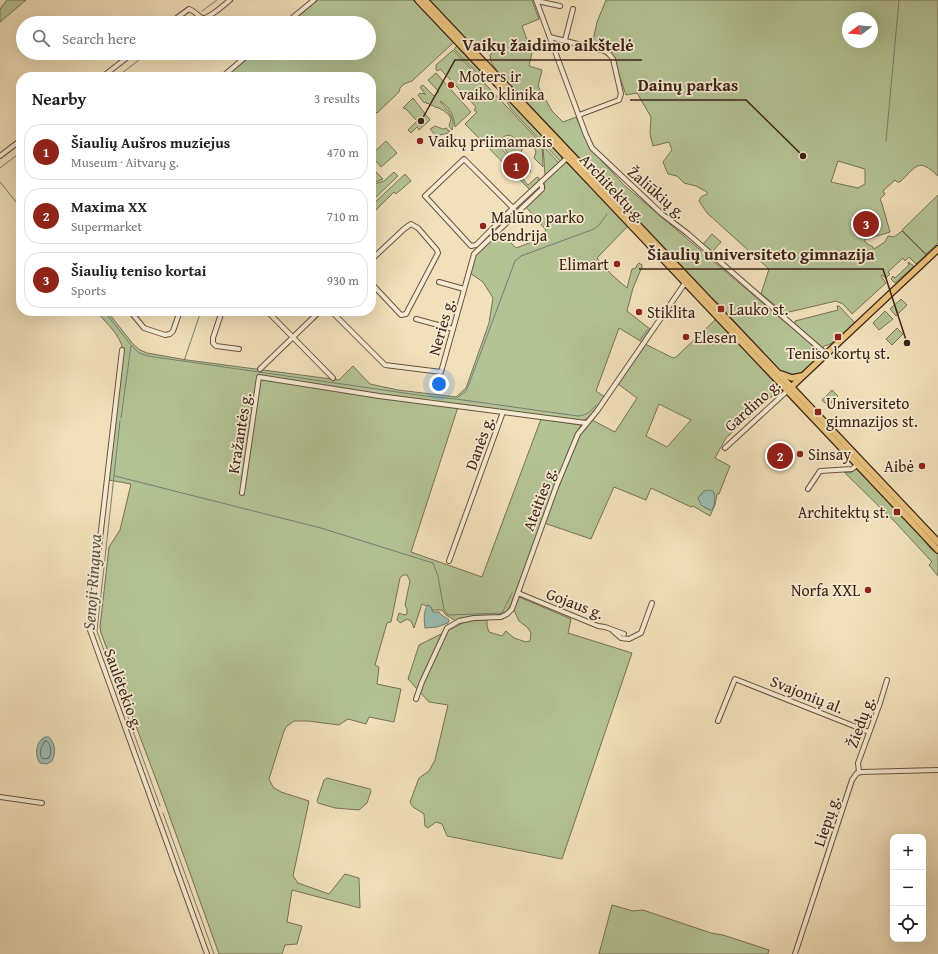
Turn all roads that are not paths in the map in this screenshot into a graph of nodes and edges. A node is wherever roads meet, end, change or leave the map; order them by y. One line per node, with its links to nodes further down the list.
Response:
1 (230, 0): 10 (street)
2 (314, 0): 11 (street)
3 (418, 0): 12 (main road, Architektų g.)
4 (425, 0): 12 (main road, Architektų g.)
5 (537, 1): 6 (street, Žaliūkių g.); 13 (street, Žaliūkių g.)
6 (560, 6)
7 (573, 9): 14 (street)
8 (180, 16): 9 (street)
9 (200, 16)
10 (209, 16)
11 (295, 16)
12 (442, 22): 20 (main road, Architektų g.)
13 (550, 37): 14 (street); 19 (street, Žaliūkių g.)
14 (565, 40): 19 (street)
15 (124, 60): 17 (street)
16 (242, 60): 18 (street)
17 (108, 72)
18 (228, 72)
19 (579, 115): 44 (street, Žaliūkių g.)
20 (537, 122): 23 (main road, Architektų g.); 25 (main road, Architektų g.)
21 (16, 144): 22 (street)
22 (0, 156)
23 (567, 158): 24 (street); 25 (main road, Architektų g.)
24 (540, 183): 26 (street); 32 (street, Neries g.)
25 (603, 192): 29 (main road, Architektų g.)
26 (513, 208): 26 (street)
27 (938, 249): 44 (main road, Gardino g.)
28 (376, 255): 31 (street)
29 (687, 281): 46 (main road, Architektų g.); 49 (main road, Architektų g.); 51 (street, Ateities g.)
30 (439, 282): 32 (street)
31 (376, 288)
32 (464, 289): 40 (street, Neries g.)
33 (134, 316): 34 (street)
34 (178, 316)
35 (220, 316): 42 (street)
36 (272, 316): 41 (street)
37 (315, 316): 41 (street)
38 (336, 316): 40 (street, Neries g.)
39 (416, 319): 40 (street)
40 (453, 329)
41 (293, 337): 45 (street); 48 (street)
42 (239, 349)
43 (122, 350): 71 (street, Saulėtekio g.)
44 (826, 354): 47 (main road, Gardino g.)
45 (260, 369)
46 (778, 373): 47 (main road); 49 (main road, Architektų g.)
47 (805, 374): 49 (main road, Gardino g.)
48 (333, 378)
49 (789, 389): 52 (street, Gardino g.); 53 (main road, Architektų g.)
50 (503, 412): 51 (street, Danės g.); 55 (street, Kražantės g.); 58 (street, Danės g.)
51 (586, 423): 59 (street, Ateities g.)
52 (725, 448)
53 (861, 466): 54 (street); 56 (main road, Architektų g.); 57 (main road, Architektų g.)
54 (808, 489)
55 (242, 493)
56 (938, 542)
57 (938, 550)
58 (449, 561)
59 (518, 593): 61 (street, Gojaus g.); 64 (street, Ateities g.)
60 (652, 602): 61 (street)
61 (611, 630): 62 (street, Gojaus g.)
62 (624, 634)
63 (887, 680): 66 (street, Žiedų g.)
64 (416, 699)
65 (718, 721): 66 (street, Svajonių al.)
66 (869, 732): 68 (street, Žiedų g.)
67 (938, 770): 68 (street)
68 (859, 772): 72 (street, Liepų g.)
69 (0, 797): 70 (street)
70 (42, 803)
71 (207, 954)
72 (795, 954)

